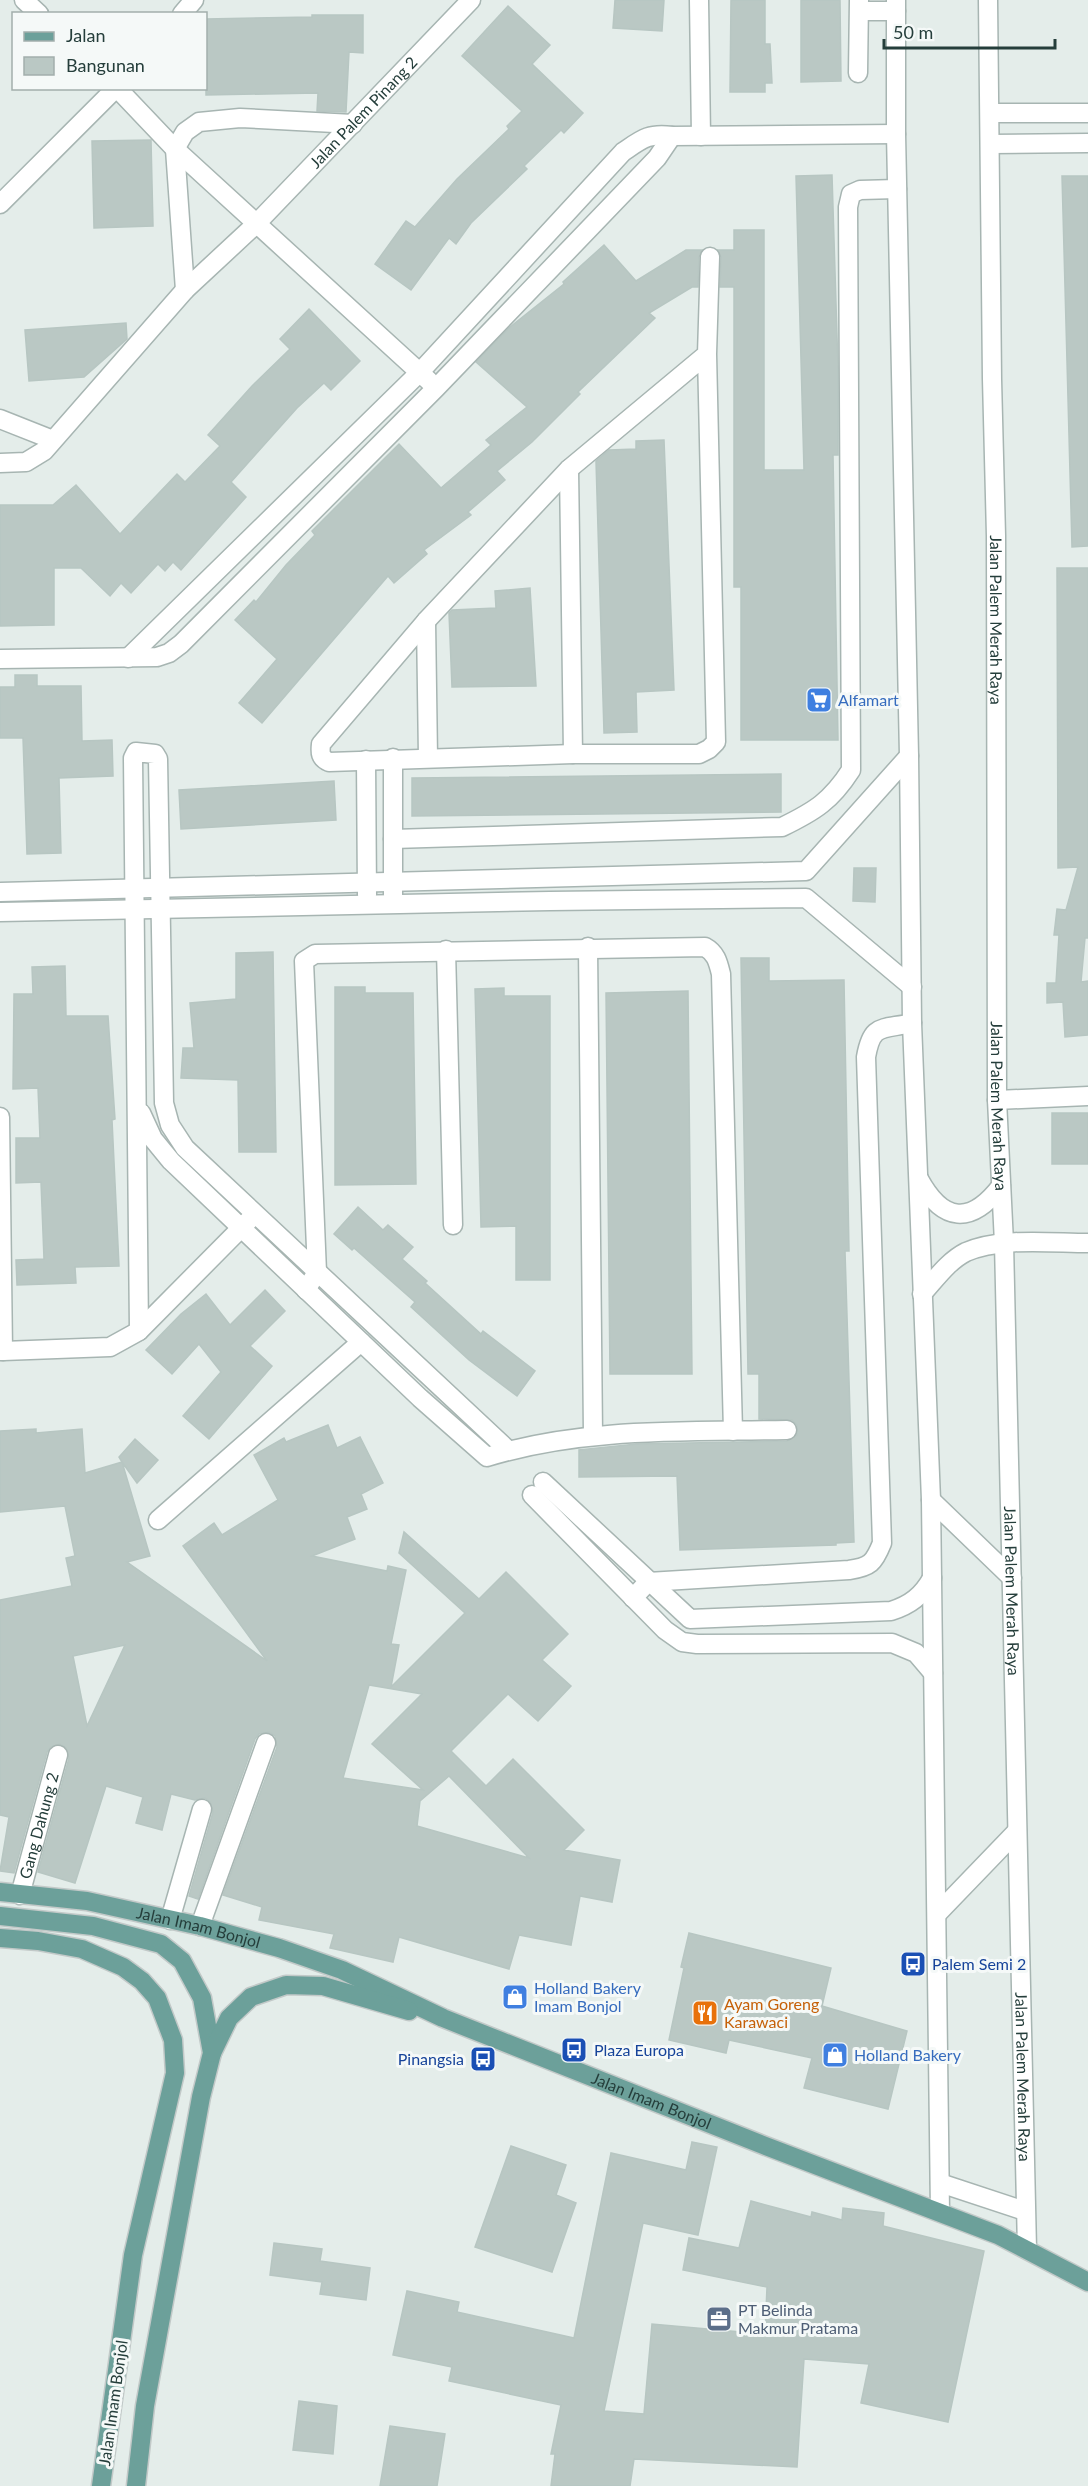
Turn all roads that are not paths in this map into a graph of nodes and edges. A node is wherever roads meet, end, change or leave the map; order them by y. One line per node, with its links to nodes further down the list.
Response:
1 (24, 0): 8 (street)
2 (194, 0): 9 (street)
3 (471, 0): 15 (street, Jalan Palem Pinang 2)
4 (699, 0): 18 (street)
5 (988, 0): 13 (street, Jalan Palem Merah Raya)
6 (896, 5): 7 (street); 16 (street)
7 (859, 6): 10 (street)
8 (37, 12)
9 (184, 12)
10 (858, 73)
11 (114, 90): 23 (street)
12 (118, 90): 21 (street)
13 (991, 113): 14 (street); 20 (street, Jalan Palem Merah Raya)
14 (1088, 113)
15 (353, 124): 21 (street); 24 (street, Jalan Palem Pinang 2)
16 (896, 134): 18 (street); 22 (street)
17 (672, 136): 18 (street); 28 (street); 29 (street)
18 (701, 136)
19 (1088, 143): 20 (street)
20 (991, 144): 66 (street, Jalan Palem Merah Raya)
21 (175, 149): 24 (street); 26 (street)
22 (897, 189): 38 (street); 42 (street)
23 (0, 204)
24 (256, 224): 26 (street, Jalan Palem Pinang 2); 28 (street)
25 (710, 256): 27 (street)
26 (185, 290): 31 (street, Jalan Palem Pinang 2)
27 (707, 354): 33 (street); 37 (street)
28 (420, 372): 29 (street); 36 (street)
29 (436, 388): 36 (street)
30 (0, 418): 31 (street)
31 (54, 440): 32 (street, Jalan Palem Pinang 2)
32 (0, 463)
33 (569, 469): 34 (street); 37 (street)
34 (426, 621): 40 (street); 41 (street)
35 (0, 658): 36 (street)
36 (128, 658)
37 (573, 754): 40 (street)
38 (909, 756): 43 (street); 61 (street)
39 (393, 758): 40 (street); 41 (street); 42 (street)
40 (428, 758)
41 (366, 760): 47 (street)
42 (393, 839): 46 (street)
43 (806, 871): 44 (street); 51 (street)
44 (670, 876): 45 (street); 52 (street)
45 (549, 879): 46 (street); 53 (street)
46 (393, 882): 47 (street); 55 (street)
47 (366, 884): 48 (street); 54 (street)
48 (159, 889): 49 (street); 49 (street); 56 (street)
49 (134, 890): 50 (street); 57 (street)
50 (0, 892)
51 (806, 898): 52 (street); 61 (street)
52 (670, 899): 53 (street)
53 (550, 901): 55 (street)
54 (367, 906): 55 (street); 56 (street)
55 (393, 906)
56 (159, 909): 57 (street); 62 (street)
57 (134, 910): 58 (street); 63 (street)
58 (0, 912)
59 (588, 947): 60 (street); 85 (street); 86 (street)
60 (446, 950): 72 (street); 76 (street)
61 (912, 987): 64 (street)
62 (162, 1015): 63 (street); 71 (street)
63 (137, 1016): 67 (street)
64 (912, 1023): 69 (street); 92 (street)
65 (1088, 1096): 66 (street)
66 (997, 1100): 70 (street, Jalan Palem Merah Raya)
67 (138, 1106): 73 (street); 79 (street)
68 (0, 1117): 81 (street)
69 (919, 1178): 70 (street); 78 (street)
70 (1001, 1186): 74 (street, Jalan Palem Merah Raya)
71 (255, 1213): 73 (street); 76 (street)
72 (453, 1226)
73 (242, 1228): 77 (street); 79 (street)
74 (1004, 1243): 75 (street); 78 (street); 91 (street, Jalan Palem Merah Raya)
75 (1088, 1243)
76 (317, 1272): 77 (street); 82 (street)
77 (306, 1290): 80 (street)
78 (922, 1294): 88 (street)
79 (139, 1331): 81 (street)
80 (361, 1342): 83 (street); 89 (street)
81 (1, 1351)
82 (436, 1383): 83 (street); 87 (street)
83 (420, 1398): 87 (street)
84 (787, 1430): 85 (street)
85 (733, 1431): 86 (street)
86 (593, 1435): 87 (street)
87 (508, 1450)
88 (931, 1500): 90 (street); 91 (street)
89 (158, 1520)
90 (932, 1578): 92 (street); 94 (street)
91 (1012, 1578): 98 (street, Jalan Palem Merah Raya)
92 (648, 1582): 93 (street); 93 (street)
93 (633, 1598): 94 (street)
94 (933, 1673): 101 (street)
95 (267, 1743): 104 (street)
96 (58, 1755): 100 (street, Gang Dahung 2)
97 (202, 1809): 103 (street)
98 (1017, 1831): 101 (street); 109 (street, Jalan Palem Merah Raya)
99 (0, 1892): 100 (main road, Jalan Imam Bonjol)
100 (20, 1894): 103 (main road, Jalan Imam Bonjol)
101 (938, 1913): 108 (street)
102 (0, 1916): 107 (main road)
103 (170, 1920): 104 (main road, Jalan Imam Bonjol)
104 (200, 1926): 106 (main road, Jalan Imam Bonjol)
105 (0, 1938): 113 (main road, Jalan Imam Bonjol)
106 (443, 2018): 107 (main road); 110 (main road, Jalan Imam Bonjol)
107 (212, 2053): 114 (main road, Jalan Imam Bonjol)
108 (940, 2183): 109 (street); 110 (street)
109 (1025, 2211): 111 (street, Jalan Palem Merah Raya)
110 (940, 2212): 111 (main road, Jalan Imam Bonjol)
111 (1027, 2249): 112 (main road, Jalan Imam Bonjol)
112 (1088, 2283)
113 (101, 2486)
114 (136, 2486)

